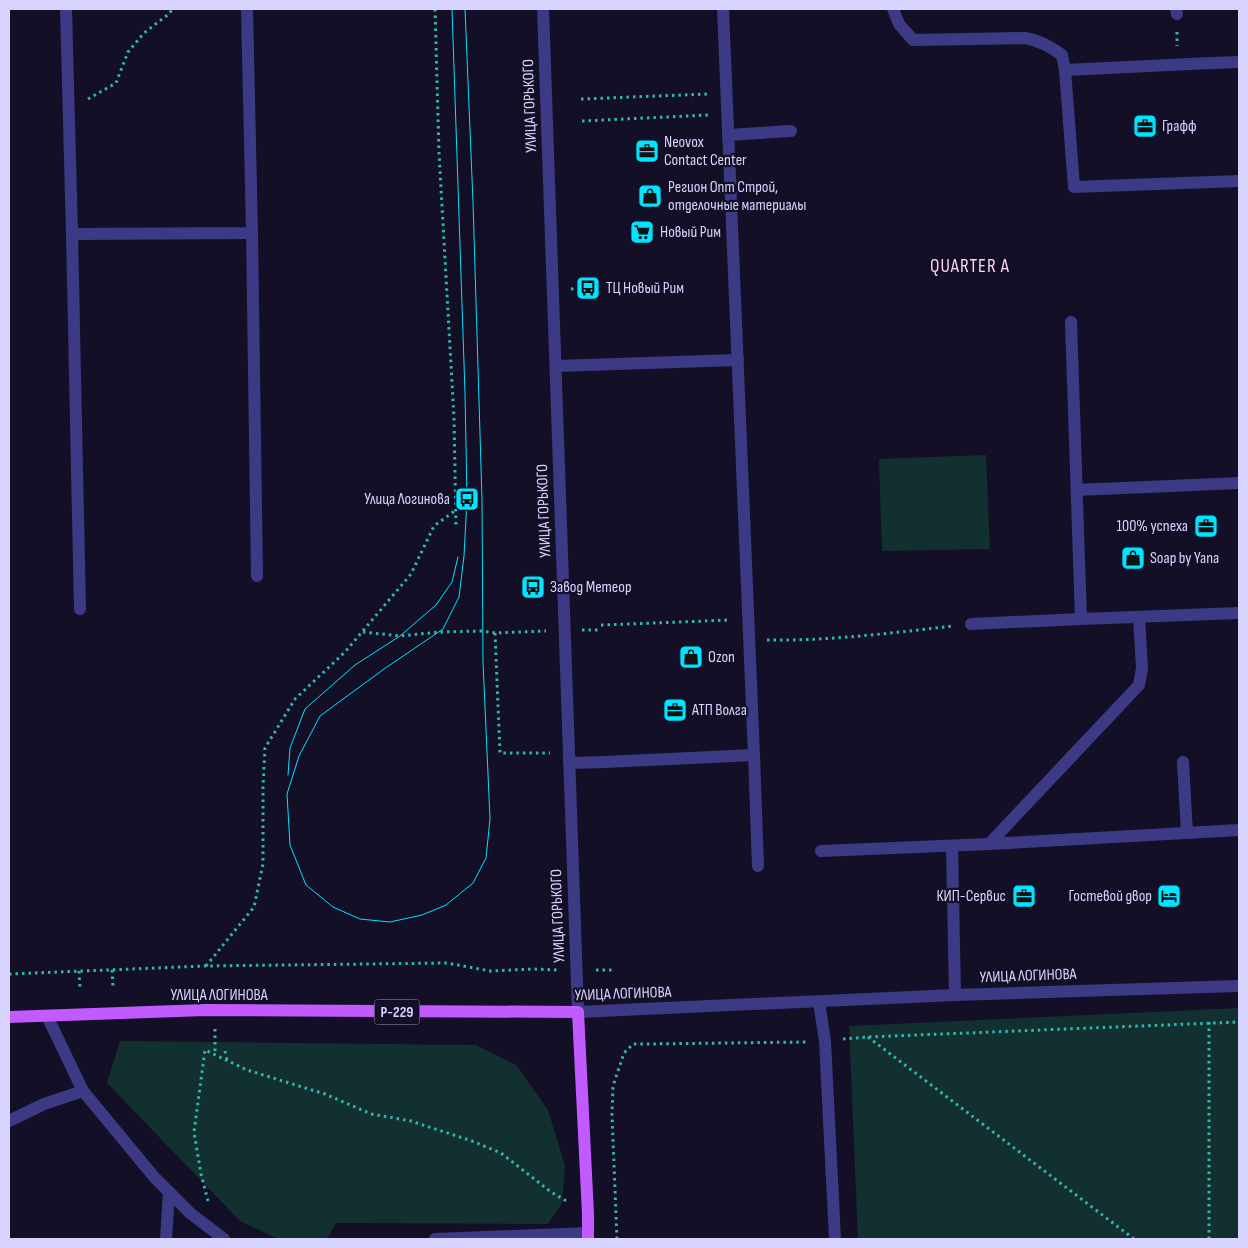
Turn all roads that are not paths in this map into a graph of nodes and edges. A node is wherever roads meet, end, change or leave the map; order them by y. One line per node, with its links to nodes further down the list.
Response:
1 (66, 9): 12 (street)
2 (247, 9): 11 (street)
3 (543, 9): 15 (street, УЛИЦА ГОРЬКОГО)
4 (723, 9): 9 (street)
5 (893, 9): 7 (street)
6 (1239, 62): 7 (street)
7 (1065, 70): 10 (street)
8 (791, 131): 9 (street)
9 (728, 135): 14 (street)
10 (1239, 181)
11 (252, 233): 12 (street); 18 (street)
12 (72, 234): 19 (street)
13 (1071, 322): 17 (street)
14 (738, 360): 15 (street); 24 (street)
15 (556, 366): 25 (street, УЛИЦА ГОРЬКОГО)
16 (1239, 483): 17 (street)
17 (1077, 490): 22 (street)
18 (257, 576)
19 (80, 609)
20 (1239, 613): 21 (street)
21 (1139, 617): 22 (street); 29 (street)
22 (1081, 619): 23 (street)
23 (971, 624)
24 (754, 755): 25 (street); 32 (street)
25 (569, 758): 36 (street, УЛИЦА ГОРЬКОГО)
26 (1183, 762): 28 (street)
27 (1239, 830): 28 (street)
28 (1187, 833): 29 (street)
29 (990, 844): 30 (street)
30 (952, 846): 31 (street); 34 (street)
31 (820, 851)
32 (758, 866)
33 (1239, 986): 34 (street, УЛИЦА ЛОГИНОВА)
34 (955, 995): 35 (street, УЛИЦА ЛОГИНОВА)
35 (819, 1002): 36 (street, УЛИЦА ЛОГИНОВА); 46 (street)
36 (578, 1012): 37 (main road, УЛИЦА ЛОГИНОВА / Р-229); 42 (main road)
37 (47, 1016): 38 (main road, УЛИЦА ЛОГИНОВА / Р-229); 39 (street)
38 (9, 1017)
39 (84, 1091): 40 (street); 41 (street)
40 (9, 1121)
41 (169, 1192): 43 (street); 44 (street)
42 (588, 1236): 45 (street)
43 (220, 1237)
44 (166, 1239)
45 (435, 1239)
46 (834, 1239)

